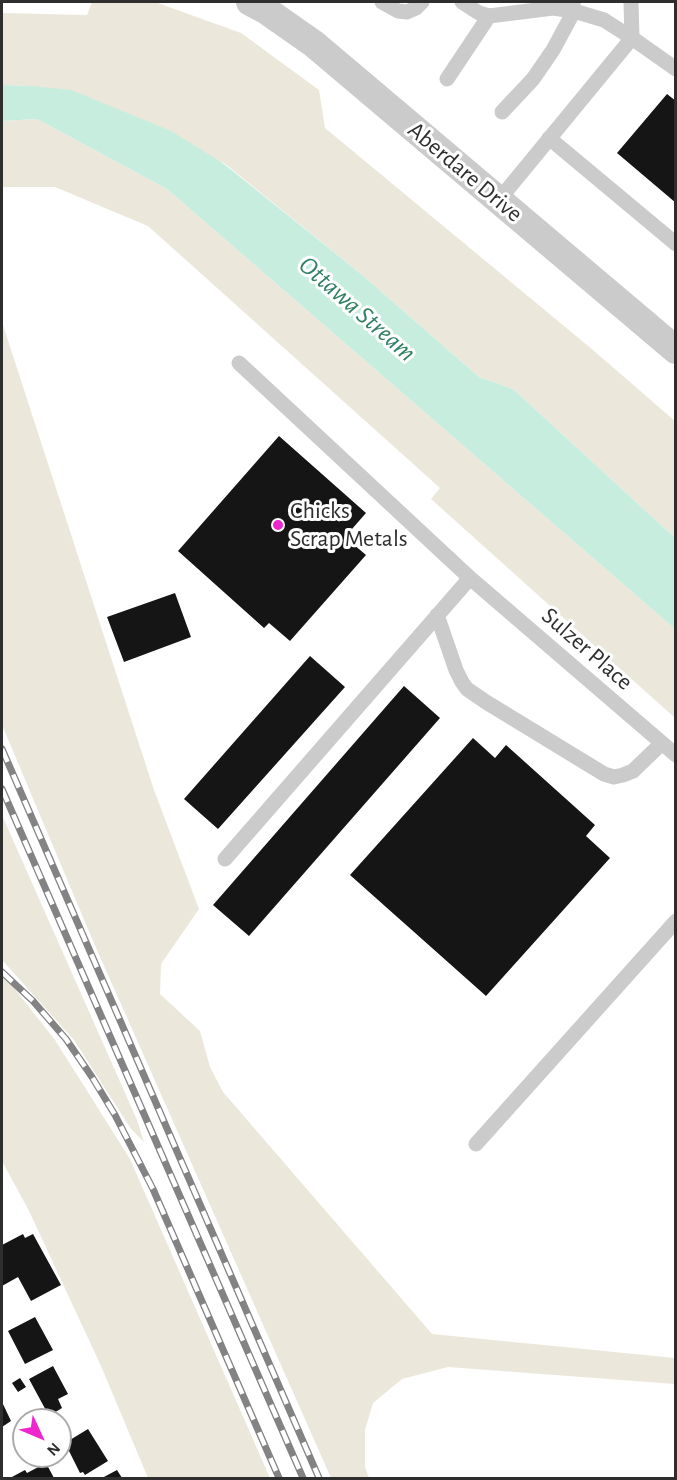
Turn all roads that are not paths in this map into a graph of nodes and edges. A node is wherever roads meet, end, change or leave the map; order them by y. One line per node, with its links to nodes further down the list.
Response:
1 (250, 2): 14 (street, Aberdare Drive)
2 (382, 2): 3 (lane)
3 (422, 2)
4 (462, 2): 8 (lane)
5 (632, 2): 9 (lane)
6 (574, 6): 7 (lane); 9 (lane); 12 (lane)
7 (515, 7): 8 (lane)
8 (489, 16): 11 (lane)
9 (632, 38): 10 (lane); 13 (lane)
10 (675, 69)
11 (447, 79)
12 (502, 112)
13 (549, 138): 14 (lane); 15 (lane)
14 (498, 201): 16 (street, Aberdare Drive)
15 (675, 244)
16 (675, 350)
17 (238, 363): 18 (lane, Sulzer Place)
18 (470, 578): 19 (lane); 20 (lane, Sulzer Place)
19 (437, 615): 20 (lane); 22 (lane)
20 (662, 743): 21 (lane, Sulzer Place)
21 (675, 755)
22 (225, 859)
23 (675, 921): 24 (lane)
24 (476, 1144)

